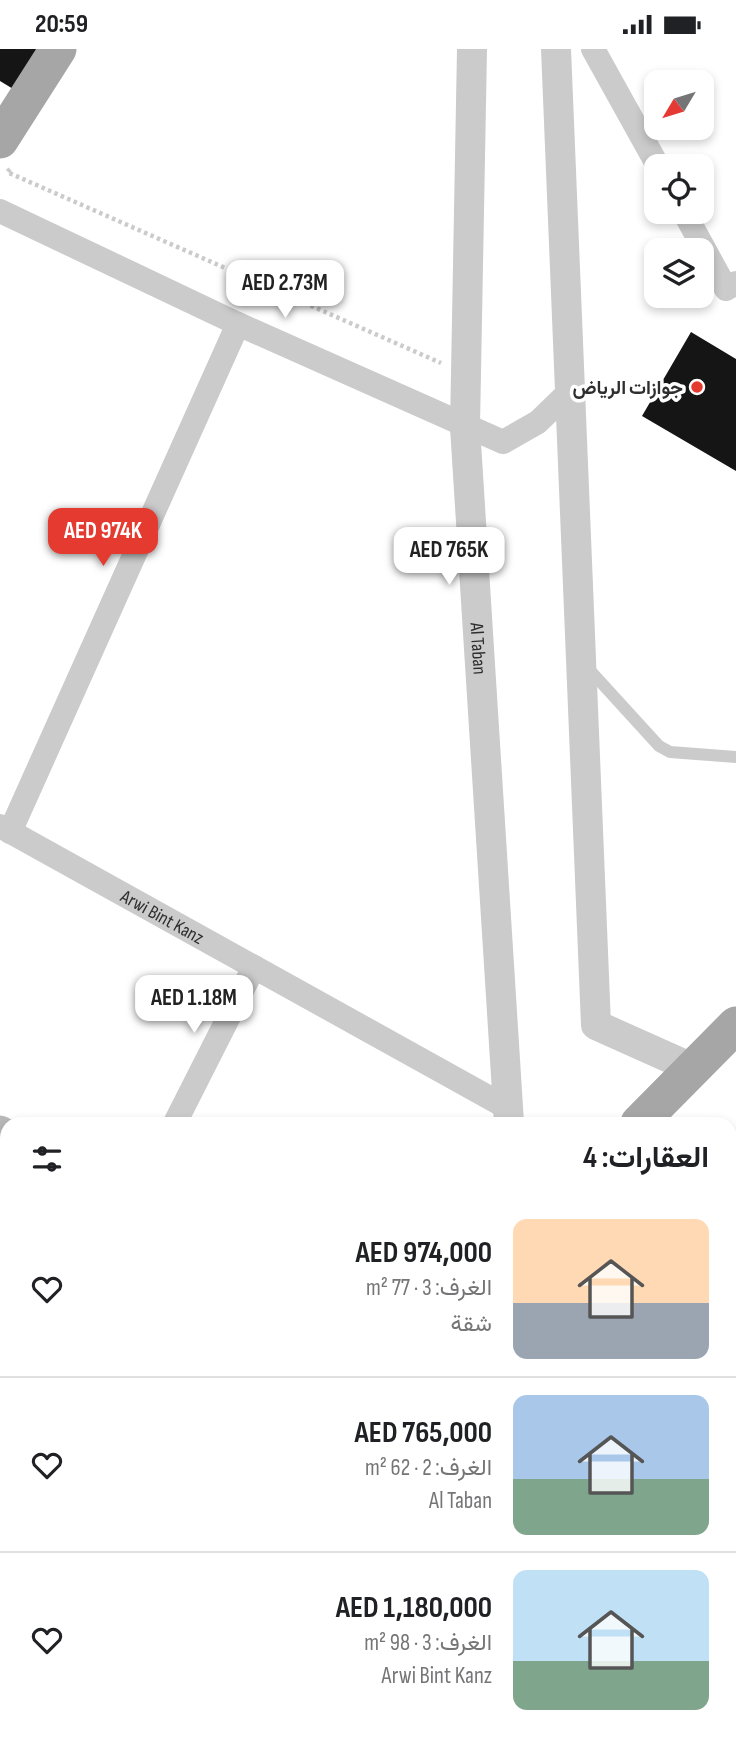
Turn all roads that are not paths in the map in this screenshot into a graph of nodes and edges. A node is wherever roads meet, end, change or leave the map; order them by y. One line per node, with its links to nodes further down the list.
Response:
1 (58, 49): 5 (main road)
2 (472, 49): 12 (street, Al Taban)
3 (556, 49): 11 (street)
4 (593, 49): 6 (street)
5 (7, 151)
6 (652, 154)
7 (0, 211): 10 (street)
8 (691, 224): 9 (street)
9 (736, 283)
10 (238, 324): 12 (street); 15 (street)
11 (570, 391): 12 (street); 13 (street)
12 (465, 427): 19 (street, Al Taban)
13 (581, 661): 14 (lane); 18 (street)
14 (736, 757)
15 (5, 829): 16 (street, Arwi Bint Kanz)
16 (254, 967): 19 (street, Arwi Bint Kanz); 20 (street)
17 (736, 1025): 18 (main road)
18 (692, 1068): 21 (main road)
19 (508, 1116)
20 (179, 1117)
21 (645, 1117)

